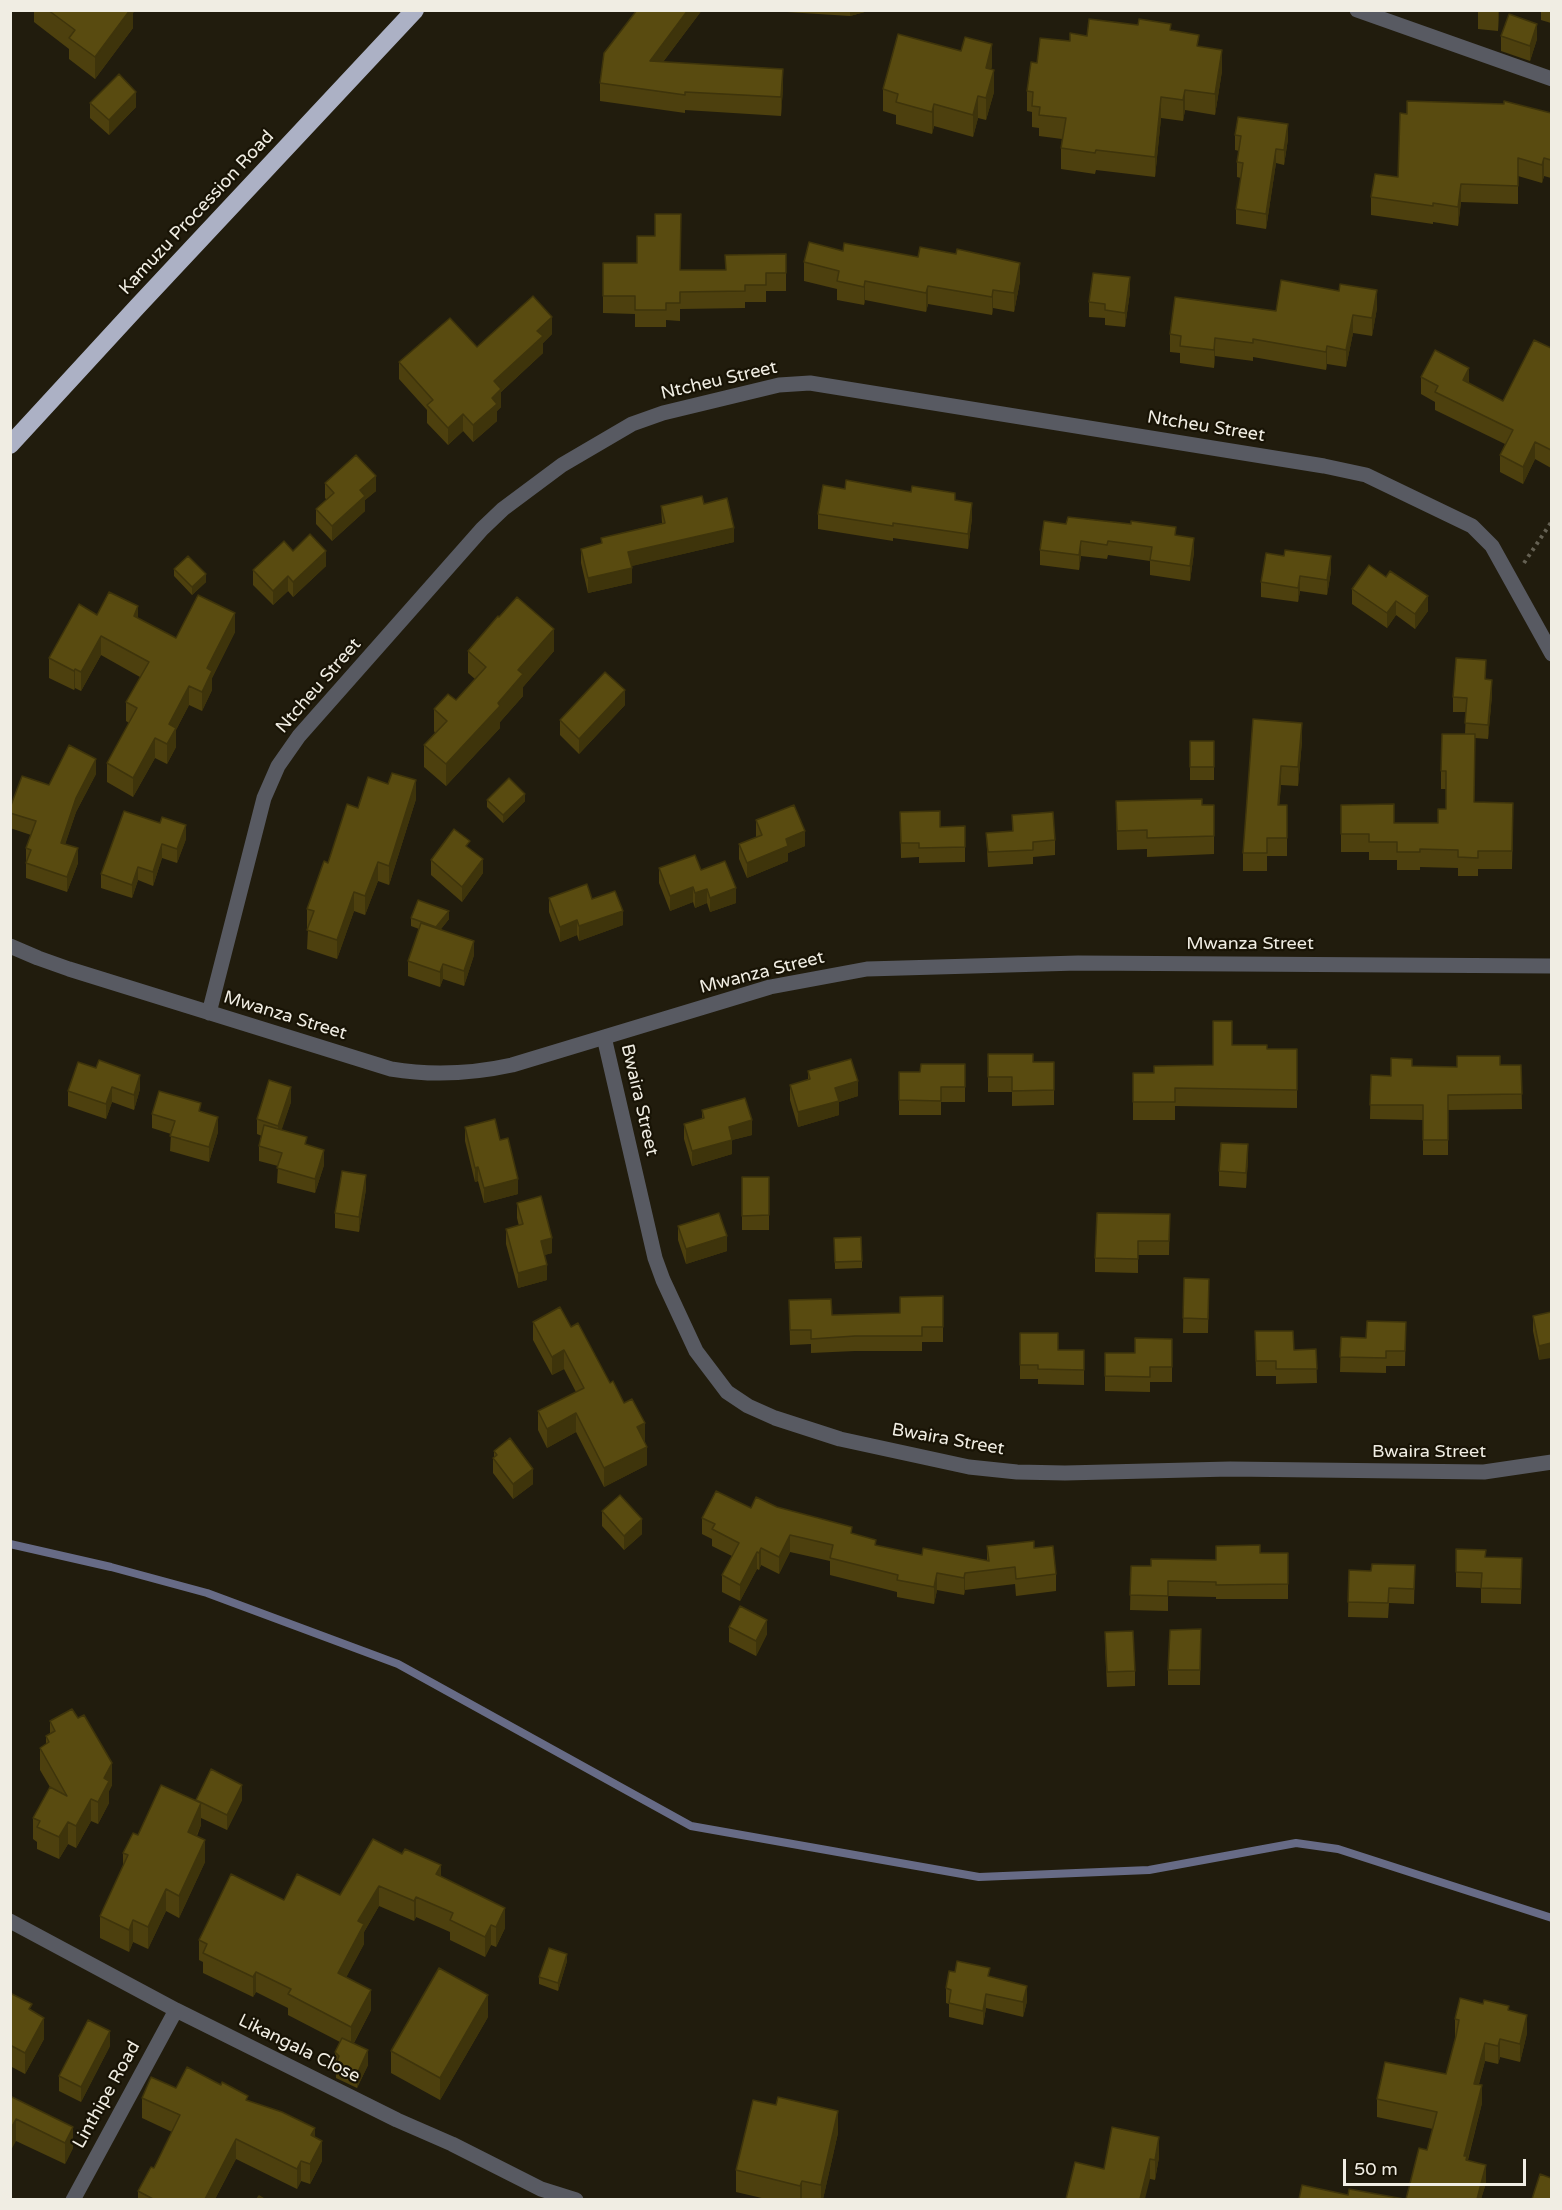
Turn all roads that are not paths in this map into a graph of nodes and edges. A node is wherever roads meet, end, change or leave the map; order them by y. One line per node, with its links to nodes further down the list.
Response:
1 (415, 10): 4 (highway, Kamuzu Procession Road)
2 (1357, 10): 3 (street)
3 (1551, 79)
4 (10, 446)
5 (1551, 654): 8 (street, Ntcheu Street)
6 (10, 946): 8 (street, Mwanza Street)
7 (1551, 966): 9 (street, Mwanza Street)
8 (209, 1013): 9 (street, Mwanza Street)
9 (604, 1037): 10 (street, Bwaira Street)
10 (1551, 1462)
11 (10, 1921): 12 (street, Likangala Close)
12 (176, 2010): 13 (street, Linthipe Road); 14 (street, Likangala Close)
13 (73, 2199)
14 (576, 2199)

